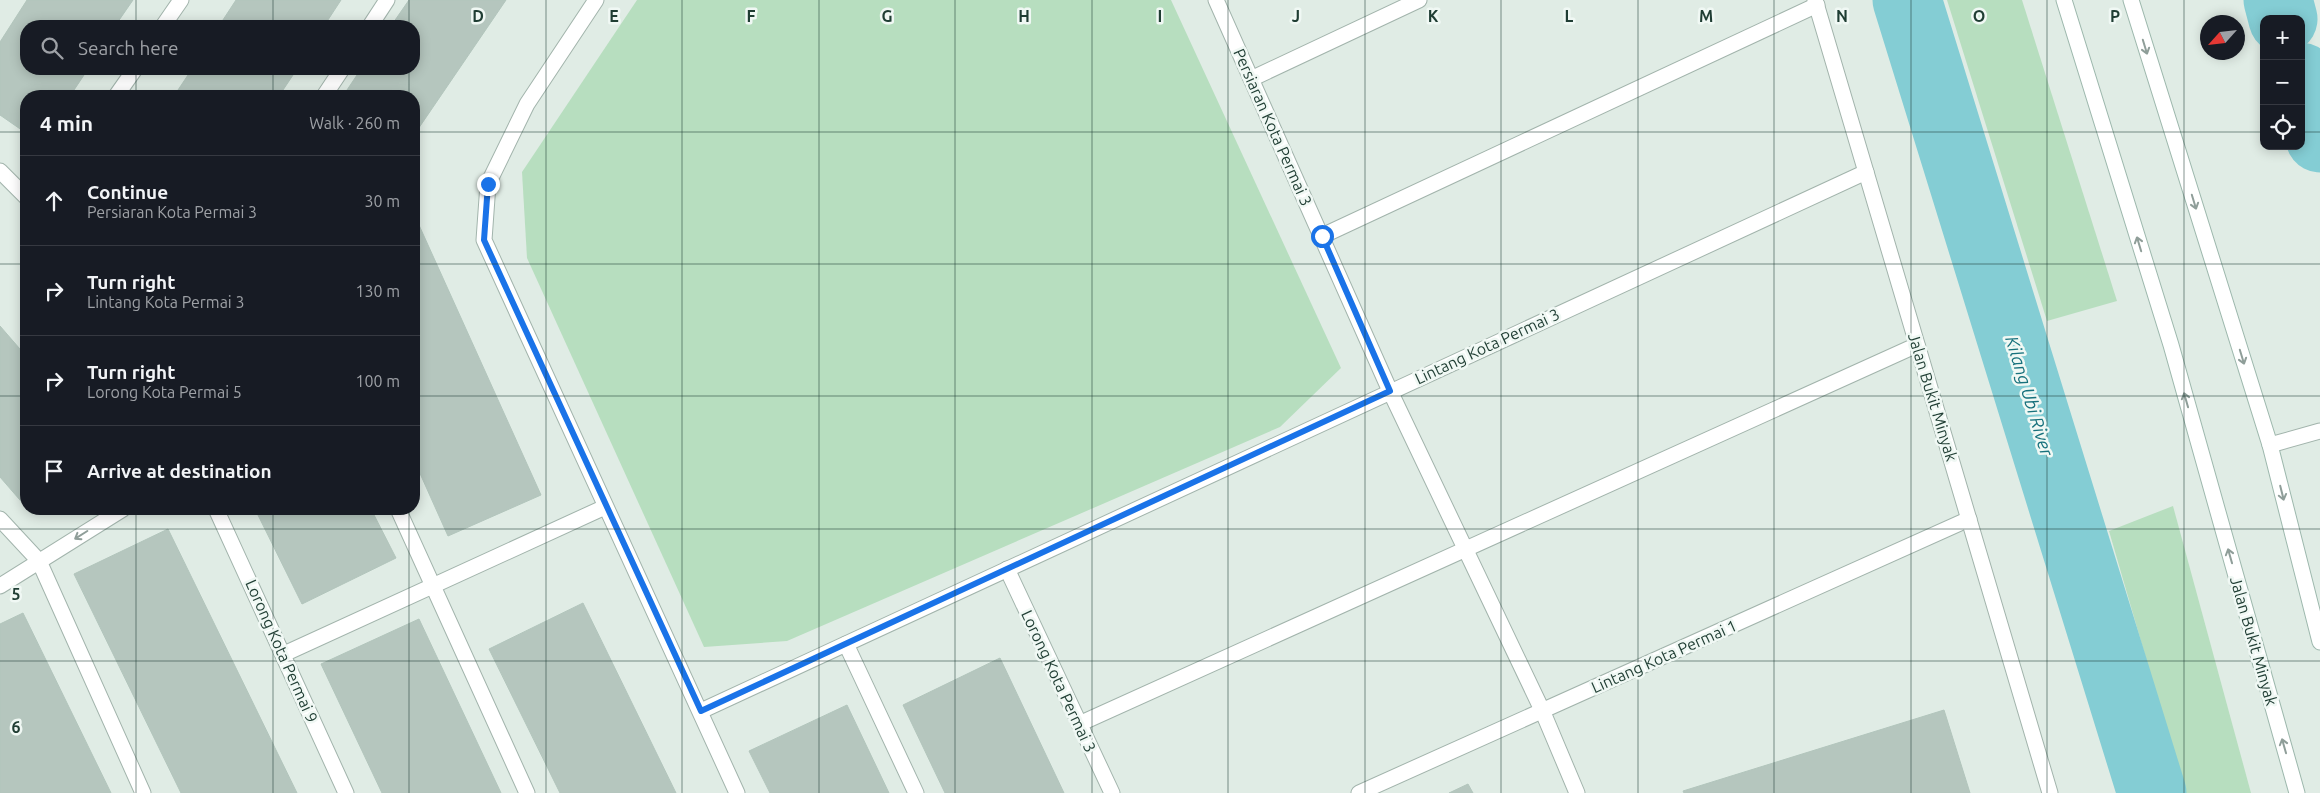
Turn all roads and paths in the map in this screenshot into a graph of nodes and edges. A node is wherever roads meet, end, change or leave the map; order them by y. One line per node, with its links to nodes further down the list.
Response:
1 (181, 0): 9 (street)
2 (387, 0): 10 (street)
3 (596, 0): 24 (street)
4 (1216, 0): 13 (street, Persiaran Kota Permai 3)
5 (1419, 0): 13 (street)
6 (2064, 0): 50 (street, Jalan Bukit Minyak, one-way to 6)
7 (2131, 0): 23 (street, one-way to 23)
8 (1816, 3): 17 (street, Jalan Bukit Minyak); 19 (street)
9 (167, 20)
10 (374, 20)
11 (131, 75): 14 (street)
12 (338, 75): 15 (street)
13 (1251, 78): 19 (street, Persiaran Kota Permai 3)
14 (120, 90)
15 (328, 90)
16 (0, 171): 18 (street)
17 (1866, 172): 20 (street, Jalan Bukit Minyak); 21 (street, Lintang Kota Permai 3)
18 (20, 191)
19 (1322, 236): 21 (street, Persiaran Kota Permai 3)
20 (1917, 345): 28 (street, Jalan Bukit Minyak); 30 (street)
21 (1390, 391): 30 (street, Persiaran Kota Permai 3); 32 (street, Lintang Kota Permai 3)
22 (2320, 431): 23 (street)
23 (2270, 445): 35 (street, one-way to 35)
24 (605, 507): 34 (street); 39 (street)
25 (113, 515): 31 (street, one-way to 31)
26 (219, 515): 37 (street, Lorong Kota Permai 9)
27 (401, 515): 34 (street)
28 (1969, 518): 38 (street, Lintang Kota Permai 1); 49 (street, Jalan Bukit Minyak)
29 (0, 519): 31 (street)
30 (1466, 550): 38 (street, Persiaran Kota Permai 3); 40 (street)
31 (39, 561): 33 (street); 41 (street)
32 (1007, 570): 36 (street, Lintang Kota Permai 3); 40 (street, Lorong Kota Permai 3)
33 (0, 586)
34 (433, 587): 37 (street); 43 (street)
35 (2320, 642)
36 (846, 644): 39 (street, Lintang Kota Permai 3); 45 (street)
37 (284, 654): 42 (street, Lorong Kota Permai 9)
38 (1542, 710): 47 (street, Lintang Kota Permai 1); 48 (street, Persiaran Kota Permai 3)
39 (701, 711): 44 (street)
40 (1080, 724): 46 (street, Lorong Kota Permai 3)
41 (143, 793)
42 (346, 793)
43 (527, 793)
44 (737, 793)
45 (916, 793)
46 (1112, 793)
47 (1359, 793)
48 (1577, 793)
49 (2050, 793)
50 (2297, 793)

